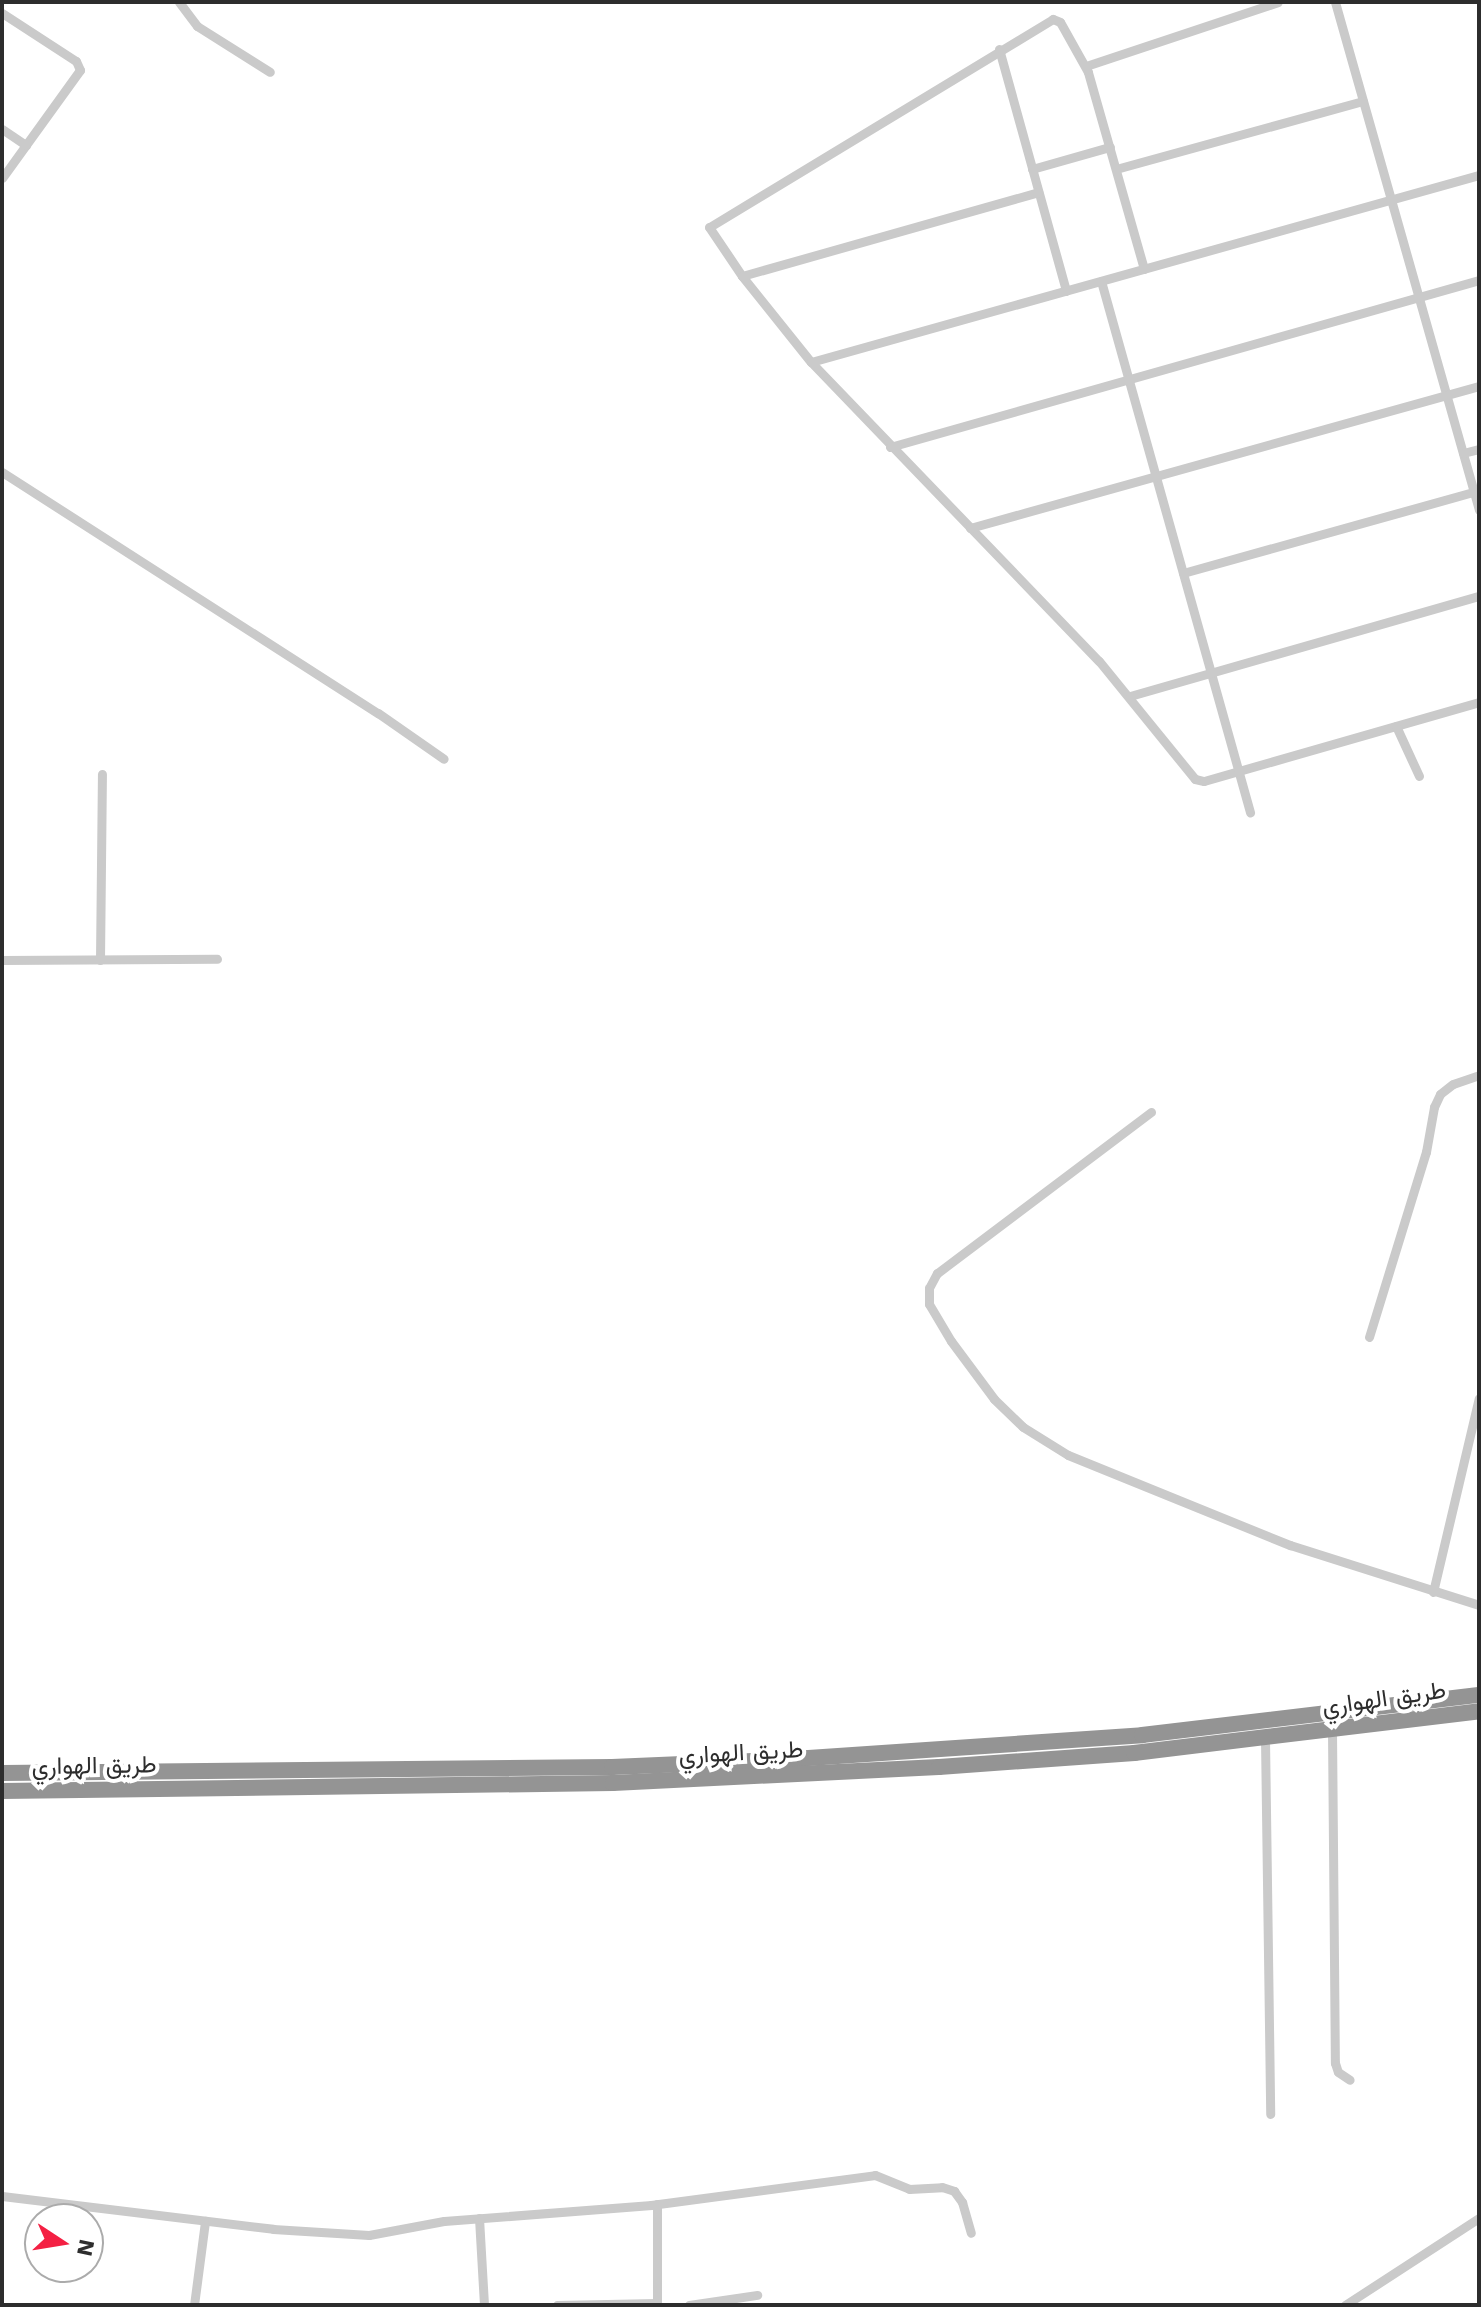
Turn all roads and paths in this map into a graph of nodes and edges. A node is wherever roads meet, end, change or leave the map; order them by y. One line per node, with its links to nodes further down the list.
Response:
1 (179, 2): 7 (street)
2 (1278, 2): 6 (street)
3 (1335, 2): 8 (street)
4 (2, 13): 10 (street)
5 (999, 49): 6 (street); 12 (street); 19 (street)
6 (1086, 66): 11 (street)
7 (270, 72)
8 (1363, 101): 13 (street); 17 (street)
9 (2, 129): 10 (street)
10 (26, 145): 15 (street)
11 (1110, 147): 12 (street); 13 (street)
12 (1032, 169): 16 (street)
13 (1116, 169): 18 (street)
14 (1479, 175): 17 (street)
15 (2, 178)
16 (1038, 192): 19 (street); 22 (street)
17 (1391, 199): 18 (street); 23 (street)
18 (1144, 269): 21 (street)
19 (742, 276): 24 (street)
20 (1479, 280): 23 (street)
21 (1101, 281): 22 (street); 25 (street)
22 (1066, 291): 24 (street)
23 (1418, 297): 25 (street); 27 (street)
24 (811, 362): 28 (street)
25 (1129, 379): 28 (street); 32 (street)
26 (1479, 386): 27 (street)
27 (1446, 395): 30 (street); 32 (street)
28 (890, 447): 35 (street)
29 (1479, 449): 30 (street)
30 (1463, 453): 33 (street)
31 (2, 472): 42 (street)
32 (1156, 476): 35 (street); 36 (street)
33 (1474, 492): 34 (street); 36 (street)
34 (1479, 510)
35 (970, 528): 39 (street)
36 (1183, 573): 38 (street)
37 (1479, 596): 38 (street)
38 (1211, 672): 39 (street); 43 (street)
39 (1130, 696): 43 (street)
40 (1479, 702): 41 (street)
41 (1396, 726): 43 (street); 45 (street)
42 (444, 759)
43 (1238, 771): 46 (street)
44 (102, 774): 49 (street)
45 (1419, 776)
46 (1250, 812)
47 (217, 959): 49 (street)
48 (2, 960): 49 (street)
49 (100, 960)
50 (1479, 1075): 52 (street)
51 (1151, 1112): 54 (street)
52 (1369, 1337)
53 (1479, 1398): 54 (street)
54 (1433, 1592): 55 (street)
55 (1479, 1605)
56 (1479, 1695): 61 (highway, طريق الهواري)
57 (1479, 1711): 58 (highway, طريق الهواري)
58 (1332, 1731): 59 (highway, طريق الهواري); 63 (street)
59 (1265, 1739): 61 (highway, طريق الهواري); 64 (street)
60 (2, 1773): 61 (highway, طريق الهواري)
61 (612, 1775): 62 (highway, طريق الهواري)
62 (2, 1791)
63 (1350, 2080)
64 (1270, 2114)
65 (2, 2196): 69 (street)
66 (657, 2204): 67 (street); 70 (street); 72 (street)
67 (479, 2218): 69 (street); 74 (street)
68 (1479, 2218): 78 (street)
69 (205, 2221): 73 (street)
70 (971, 2233)
71 (757, 2295): 77 (street)
72 (657, 2304): 76 (street)
73 (194, 2305)
74 (484, 2305)
75 (557, 2305): 76 (street)
76 (564, 2305)
77 (689, 2305)
78 (1345, 2305)

